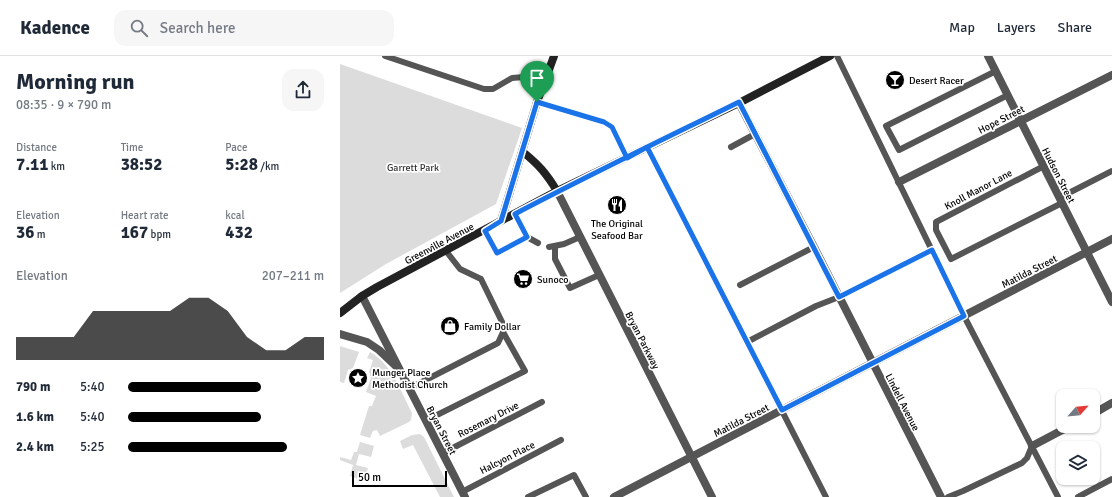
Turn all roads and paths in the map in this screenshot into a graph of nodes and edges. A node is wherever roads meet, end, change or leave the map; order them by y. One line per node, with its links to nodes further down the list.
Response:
1 (385, 56): 8 (lane)
2 (554, 56): 8 (main road)
3 (830, 56): 11 (main road, Greenville Avenue)
4 (837, 56): 20 (lane)
5 (988, 56): 6 (street, Hudson Street)
6 (996, 71): 9 (street, Hudson Street); 9 (lane)
7 (1112, 75): 12 (street, Hope Street)
8 (544, 85): 10 (main road)
9 (1008, 95): 12 (street, Hudson Street)
10 (537, 102): 16 (main road); 17 (lane)
11 (739, 102): 13 (street, Lindell Avenue); 14 (main road, Greenville Avenue)
12 (1021, 121): 18 (street, Hudson Street); 20 (street, Hope Street)
13 (756, 134): 15 (lane); 30 (street, Lindell Avenue)
14 (647, 147): 17 (main road, Greenville Avenue); 43 (lane)
15 (731, 147)
16 (523, 152): 21 (main road); 24 (main road)
17 (627, 158): 21 (main road, Greenville Avenue)
18 (1044, 166): 22 (street, Hudson Street); 22 (lane, Knoll Manor Lane)
19 (1112, 171): 22 (lane)
20 (899, 182): 31 (lane)
21 (557, 191): 23 (main road, Greenville Avenue); 27 (street, Bryan Parkway)
22 (1061, 200): 33 (street, Hudson Street)
23 (515, 214): 24 (main road, Greenville Avenue); 26 (lane)
24 (501, 221): 25 (main road, Greenville Avenue)
25 (485, 231): 26 (lane); 32 (main road, Greenville Avenue)
26 (527, 237): 29 (lane)
27 (580, 237): 34 (street, Bryan Parkway); 34 (lane)
28 (1112, 239): 33 (street, Matilda Street)
29 (538, 243)
30 (814, 247): 35 (lane); 37 (street, Lindell Avenue)
31 (932, 250): 37 (lane); 40 (lane)
32 (446, 251): 36 (main road, Greenville Avenue); 41 (lane)
33 (1087, 252): 38 (street, Hudson Street); 40 (street, Matilda Street)
34 (599, 275): 56 (street, Bryan Parkway)
35 (740, 285)
36 (362, 296): 39 (main road, Greenville Avenue); 45 (street, Bryan Street)
37 (839, 297): 43 (lane); 44 (street, Lindell Avenue)
38 (1112, 302)
39 (340, 313)
40 (964, 316): 44 (street, Matilda Street); 54 (lane)
41 (503, 332): 46 (lane); 51 (lane)
42 (340, 334): 45 (street, Bryan Street)
43 (747, 342): 49 (lane)
44 (872, 363): 49 (street, Matilda Street); 64 (street, Lindell Avenue)
45 (402, 372): 46 (street, Bryan Street)
46 (410, 388): 51 (street, Bryan Street)
47 (542, 402): 55 (lane, Rosemary Drive)
48 (1112, 403): 50 (street)
49 (782, 410): 56 (street, Matilda Street); 63 (lane)
50 (1100, 410)
51 (426, 420): 55 (street, Bryan Street)
52 (1057, 433): 54 (street)
53 (561, 440): 58 (lane, Halcyon Place)
54 (1032, 446): 65 (lane); 66 (lane)
55 (443, 453): 58 (street, Bryan Street)
56 (691, 457): 61 (street, Matilda Street); 62 (street, Bryan Parkway)
57 (1112, 479): 67 (lane)
58 (464, 494)
59 (528, 497): 60 (lane)
60 (586, 497)
61 (614, 497)
62 (712, 497)
63 (826, 497)
64 (941, 497)
65 (948, 497)
66 (1058, 497)
67 (1078, 497)

